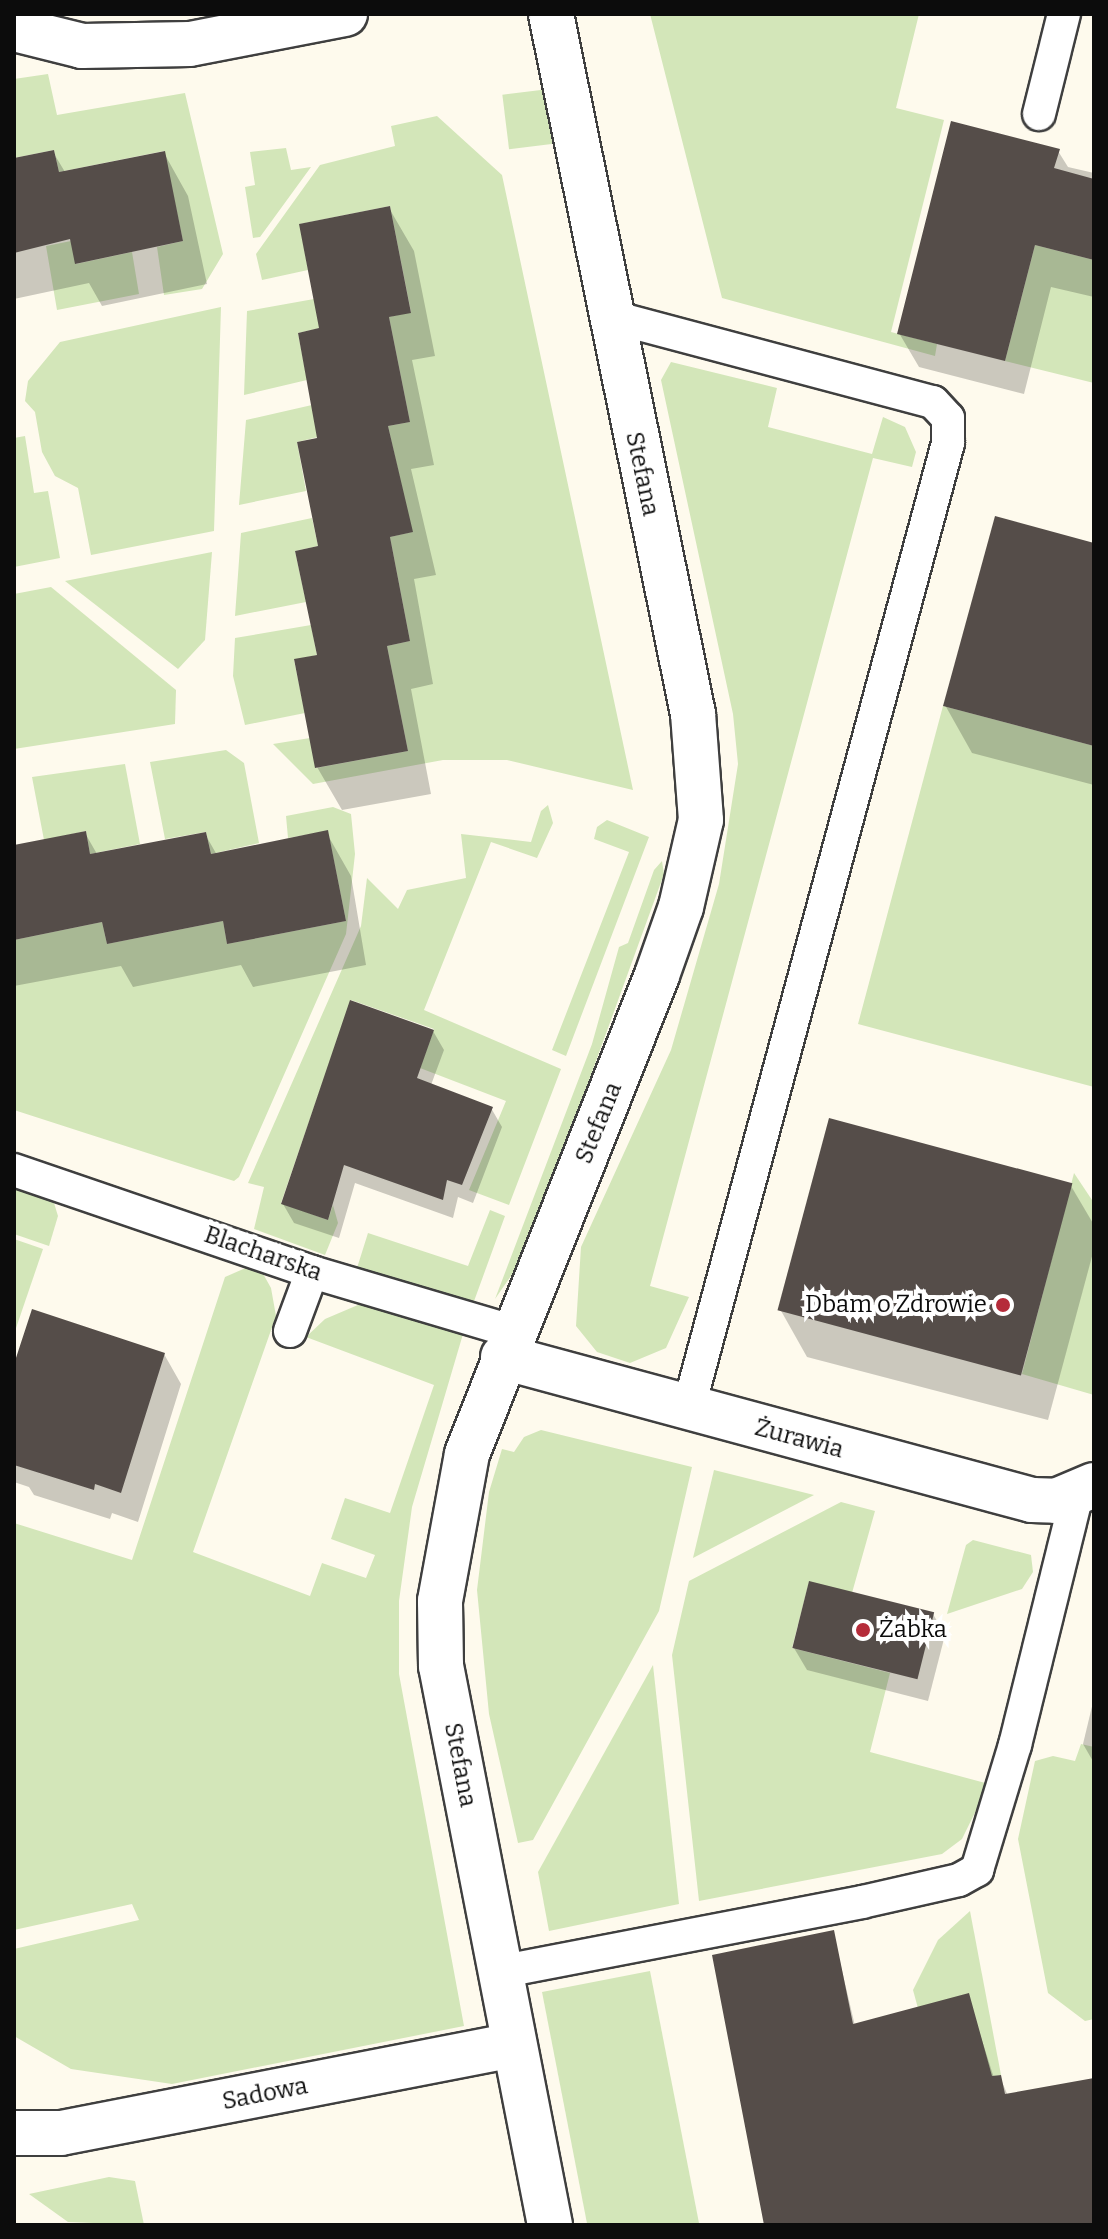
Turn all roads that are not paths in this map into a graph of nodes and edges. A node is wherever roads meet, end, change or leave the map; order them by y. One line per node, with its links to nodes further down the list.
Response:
1 (345, 14): 4 (street)
2 (551, 14): 6 (street, Stefana)
3 (1064, 14): 5 (lane)
4 (14, 29)
5 (1039, 114)
6 (609, 316): 10 (street, Stefana); 11 (lane)
7 (14, 1170): 8 (lane, Blacharska)
8 (312, 1272): 9 (lane); 10 (lane, Blacharska)
9 (290, 1331)
10 (509, 1344): 11 (street, Żurawia); 13 (street, Stefana)
11 (688, 1410): 12 (street, Żurawia)
12 (1086, 1490): 13 (lane)
13 (499, 1972): 14 (street, Stefana)
14 (514, 2045): 15 (street, Sadowa); 16 (street, Stefana)
15 (14, 2133)
16 (550, 2225)

